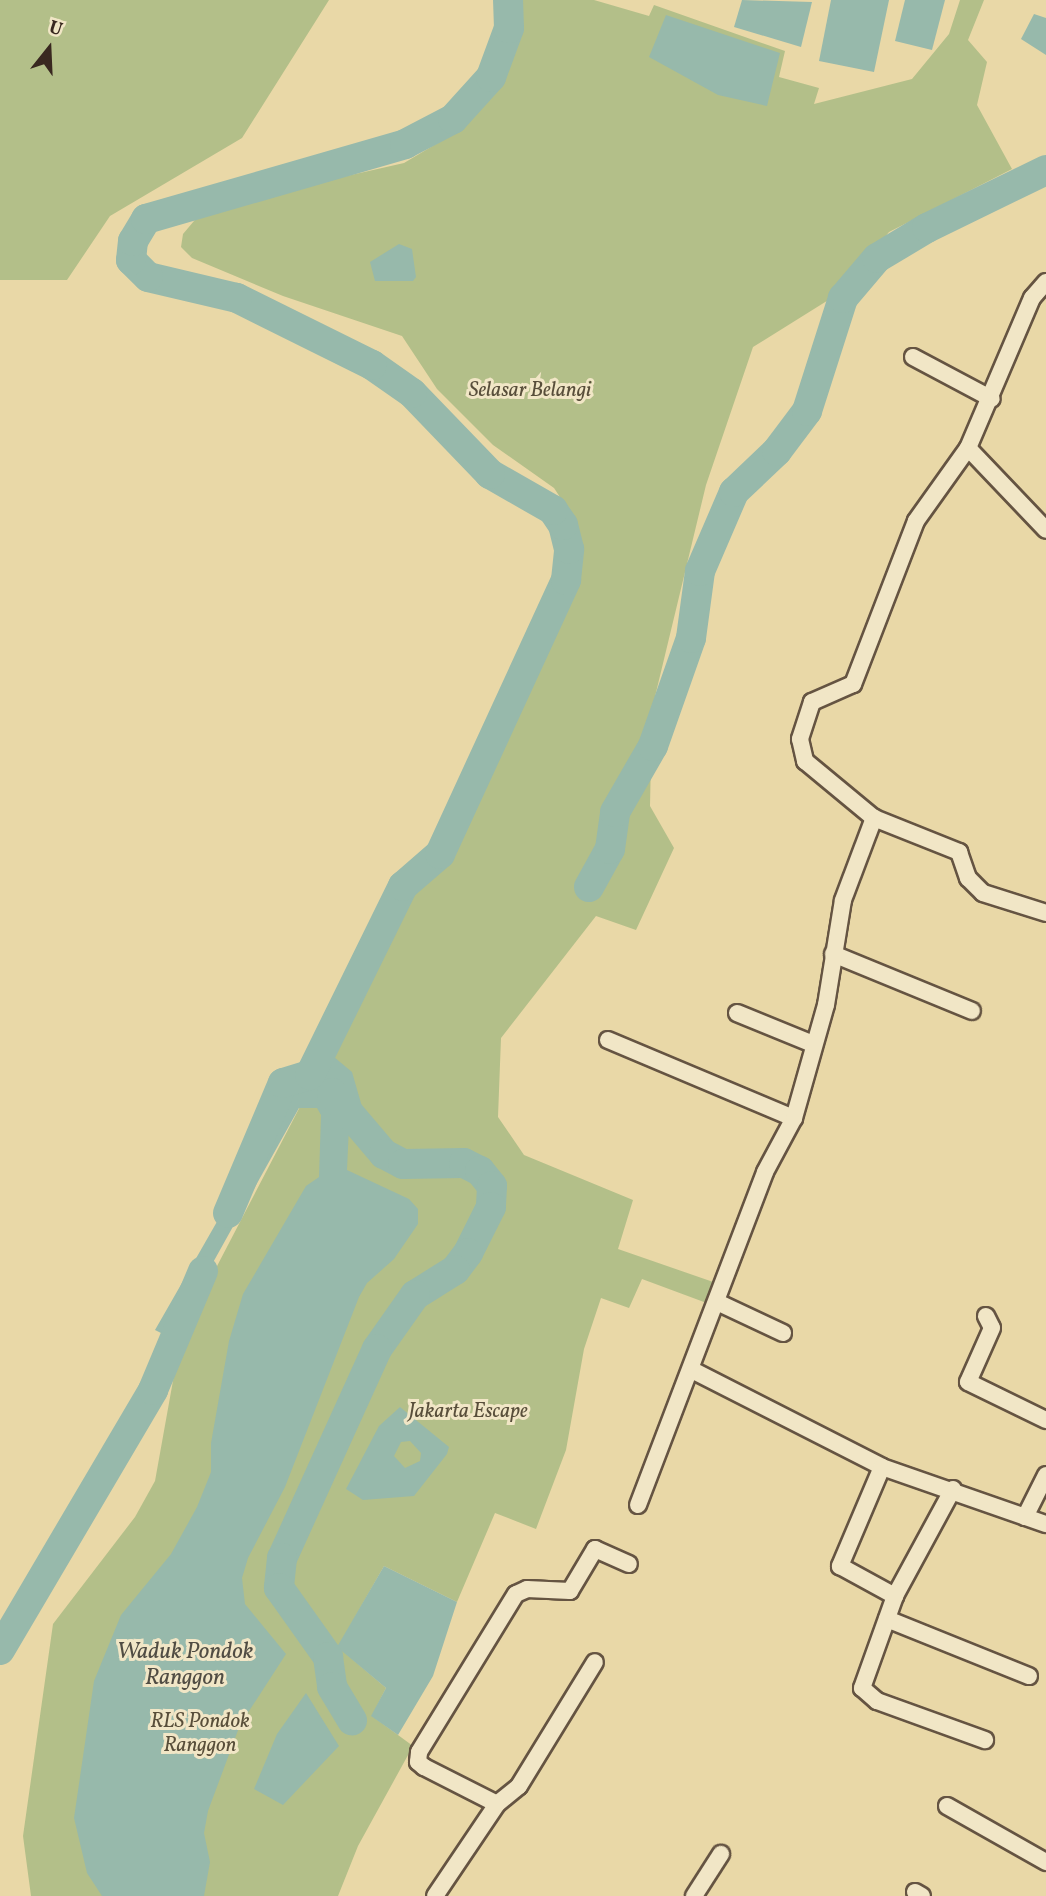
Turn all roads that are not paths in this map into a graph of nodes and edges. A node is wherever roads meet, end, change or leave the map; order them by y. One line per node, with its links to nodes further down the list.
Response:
1 (1046, 282): 3 (street)
2 (913, 358): 3 (street)
3 (992, 399): 4 (street)
4 (968, 448): 5 (street); 6 (street)
5 (1046, 530)
6 (874, 818): 7 (street); 8 (street)
7 (1046, 914)
8 (833, 954): 9 (street); 12 (street)
9 (972, 1011)
10 (737, 1013): 12 (street)
11 (608, 1040): 13 (street)
12 (813, 1044): 13 (street)
13 (794, 1118): 14 (street)
14 (717, 1302): 16 (street); 17 (street)
15 (986, 1316): 18 (street)
16 (783, 1333)
17 (692, 1370): 19 (street); 22 (street)
18 (1046, 1420)
19 (882, 1467): 21 (street); 26 (street)
20 (1046, 1475): 23 (street)
21 (953, 1489): 23 (street); 26 (street)
22 (638, 1505)
23 (1026, 1517): 24 (street)
24 (1046, 1524)
25 (629, 1564): 31 (street)
26 (895, 1596): 27 (street)
27 (887, 1619): 29 (street); 30 (street)
28 (595, 1662): 31 (street)
29 (1029, 1676)
30 (985, 1740)
31 (497, 1804): 35 (street)
32 (947, 1806): 34 (street)
33 (721, 1854): 36 (street)
34 (1046, 1862)
35 (435, 1896)
36 (694, 1896)

